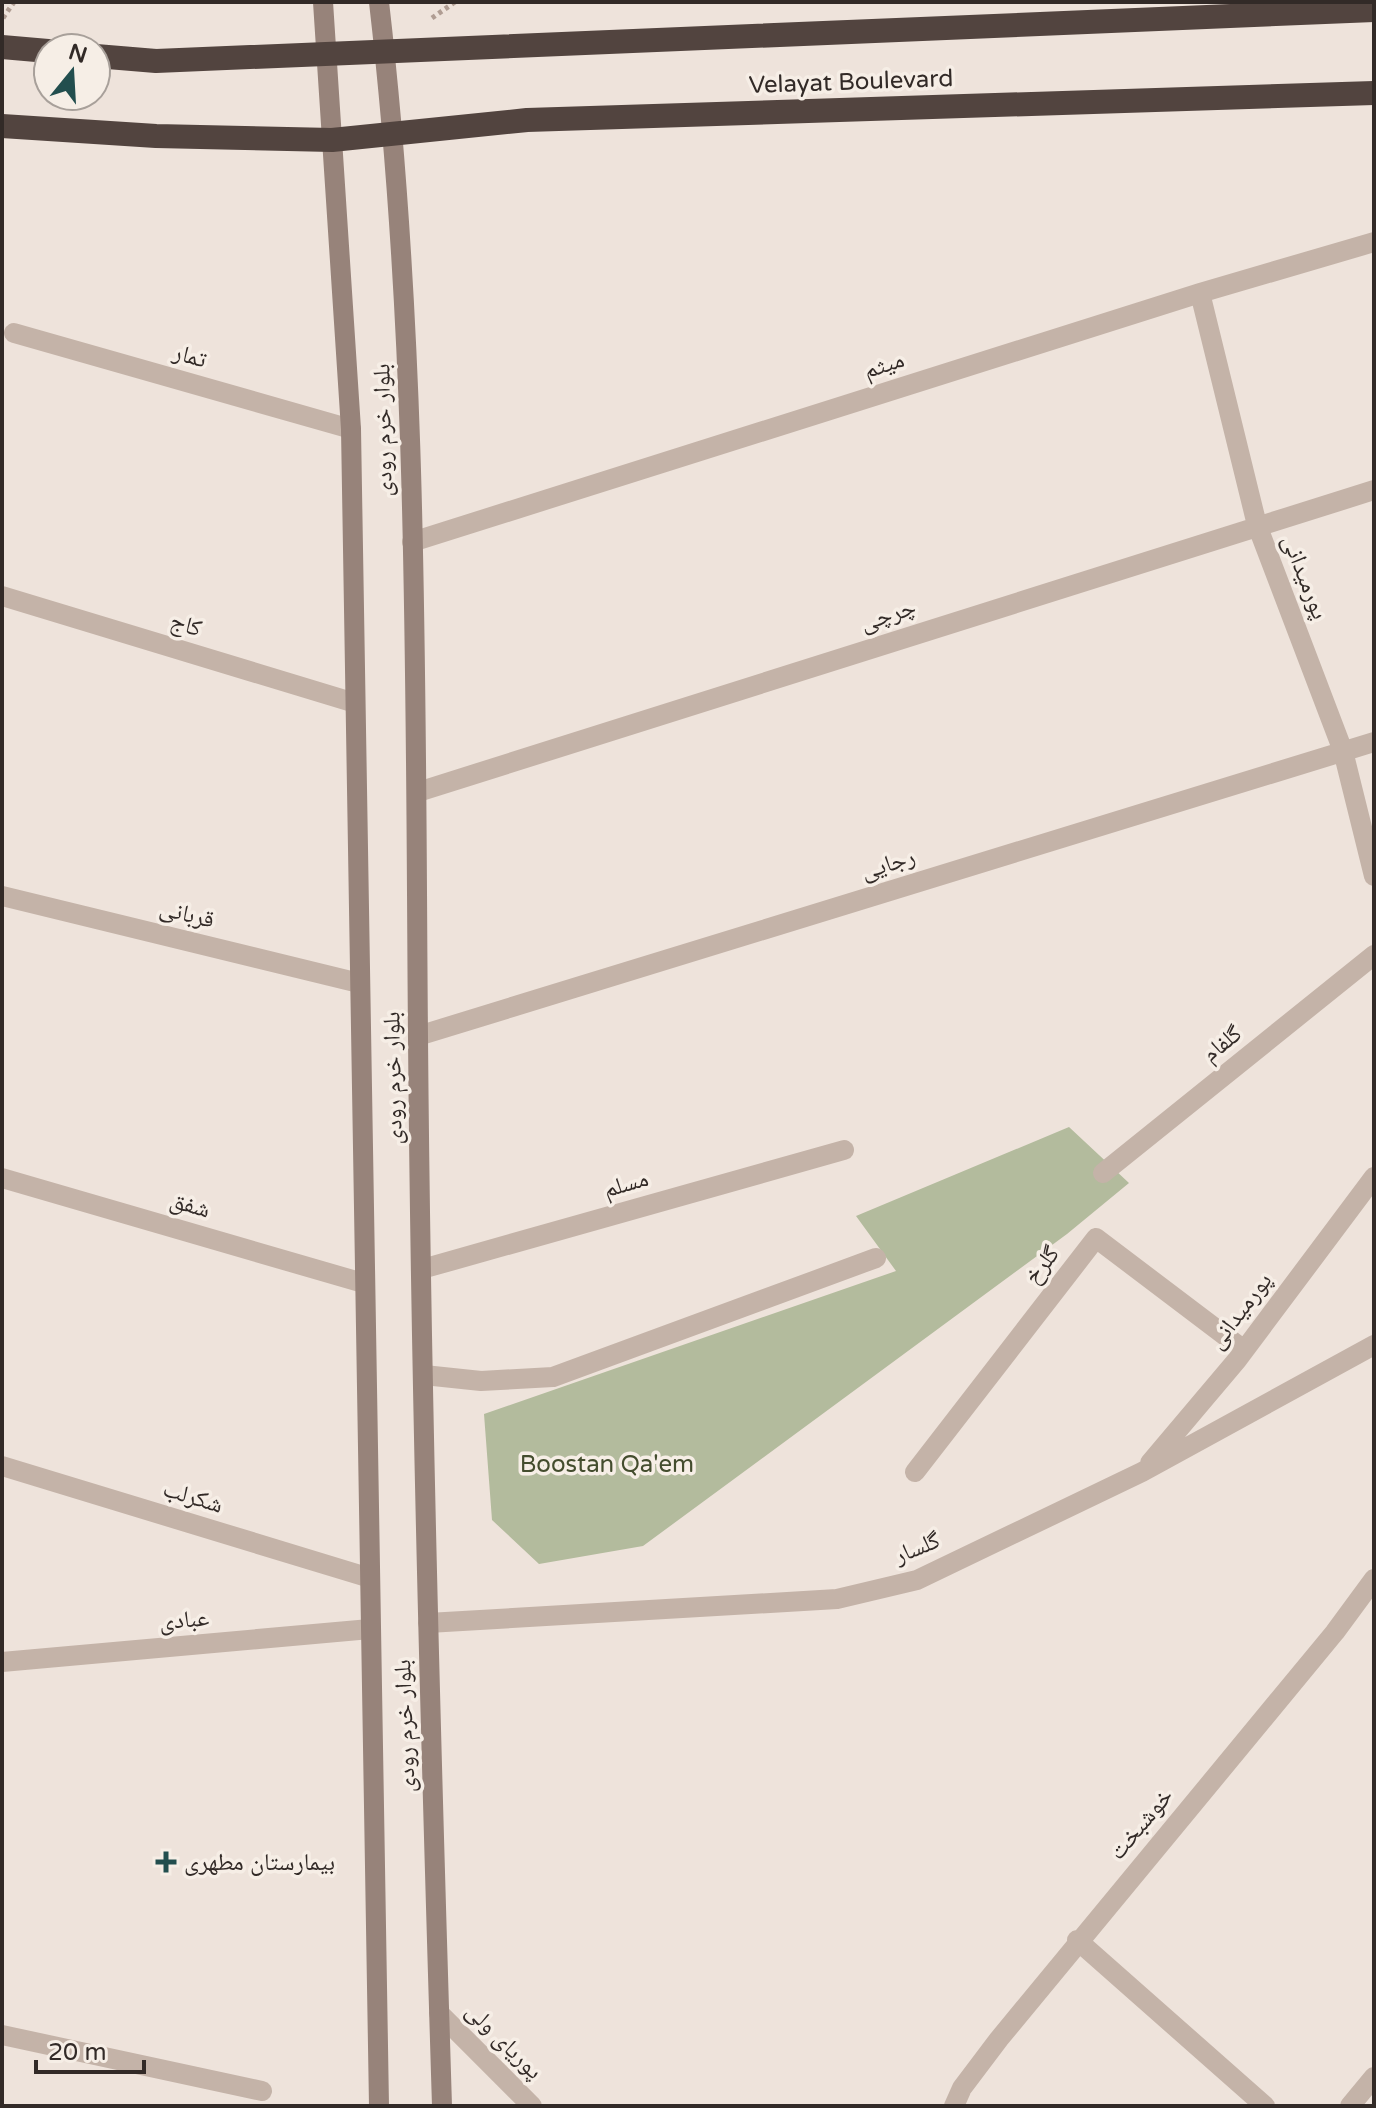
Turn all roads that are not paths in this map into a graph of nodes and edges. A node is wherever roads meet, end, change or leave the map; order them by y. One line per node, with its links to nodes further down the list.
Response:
1 (323, 2): 7 (main road, بلوار خرم رودی)
2 (379, 2): 5 (main road, بلوار خرم رودی)
3 (1374, 10): 5 (highway)
4 (2, 47): 6 (highway)
5 (385, 49): 7 (highway); 11 (main road, بلوار خرم رودی)
6 (32, 50)
7 (327, 53): 8 (highway); 12 (main road, بلوار خرم رودی)
8 (112, 57)
9 (1374, 93): 11 (highway, Velayat Boulevard)
10 (2, 126): 12 (highway, Velayat Boulevard)
11 (394, 135): 12 (highway, Velayat Boulevard); 19 (main road, بلوار خرم رودی)
12 (332, 140): 16 (main road, بلوار خرم رودی)
13 (1374, 242): 14 (street, میثم)
14 (1200, 293): 18 (street, پورمیدانی); 19 (street, میثم)
15 (14, 333): 16 (street, تمار)
16 (351, 429): 21 (main road, بلوار خرم رودی)
17 (1374, 490): 18 (street, چرچی)
18 (1257, 525): 23 (street, پورمیدانی); 24 (street, چرچی)
19 (412, 542): 24 (main road, بلوار خرم رودی)
20 (2, 596): 21 (street, کاج)
21 (355, 703): 28 (main road, بلوار خرم رودی)
22 (1374, 742): 23 (street, رجایی)
23 (1343, 751): 25 (street, پورمیدانی); 29 (street, رجایی)
24 (418, 792): 29 (main road, بلوار خرم رودی)
25 (1374, 876)
26 (2, 896): 28 (street, قربانی)
27 (1374, 955): 31 (street, گلفام)
28 (359, 983): 36 (main road, بلوار خرم رودی)
29 (418, 1036): 35 (main road, بلوار خرم رودی)
30 (844, 1150): 35 (street, مسلم)
31 (1103, 1173)
32 (1374, 1177): 38 (street, پورمیدانی)
33 (2, 1178): 36 (street, شفق)
34 (876, 1258): 39 (street)
35 (422, 1269): 39 (main road, بلوار خرم رودی)
36 (363, 1283): 43 (main road, بلوار خرم رودی)
37 (1374, 1345): 42 (street, گلسار)
38 (1244, 1350): 41 (street, گلرخ); 42 (street, پورمیدانی)
39 (424, 1375): 45 (main road, بلوار خرم رودی)
40 (2, 1466): 43 (street, شکرلب)
41 (915, 1472)
42 (1142, 1472): 45 (street, گلسار)
43 (370, 1578): 46 (main road, بلوار خرم رودی)
44 (1374, 1579): 48 (street, خوشبخت)
45 (428, 1623): 49 (main road, بلوار خرم رودی)
46 (370, 1629): 47 (street, عبادی); 53 (main road, بلوار خرم رودی)
47 (2, 1662)
48 (1077, 1940): 56 (street, خوشبخت); 57 (street)
49 (439, 2013): 54 (main road, بلوار خرم رودی); 55 (street, پوریای ولی)
50 (2, 2035): 52 (street)
51 (1374, 2077): 58 (street)
52 (262, 2091)
53 (379, 2106)
54 (442, 2106)
55 (532, 2106)
56 (954, 2106)
57 (1265, 2106)
58 (1350, 2106)

